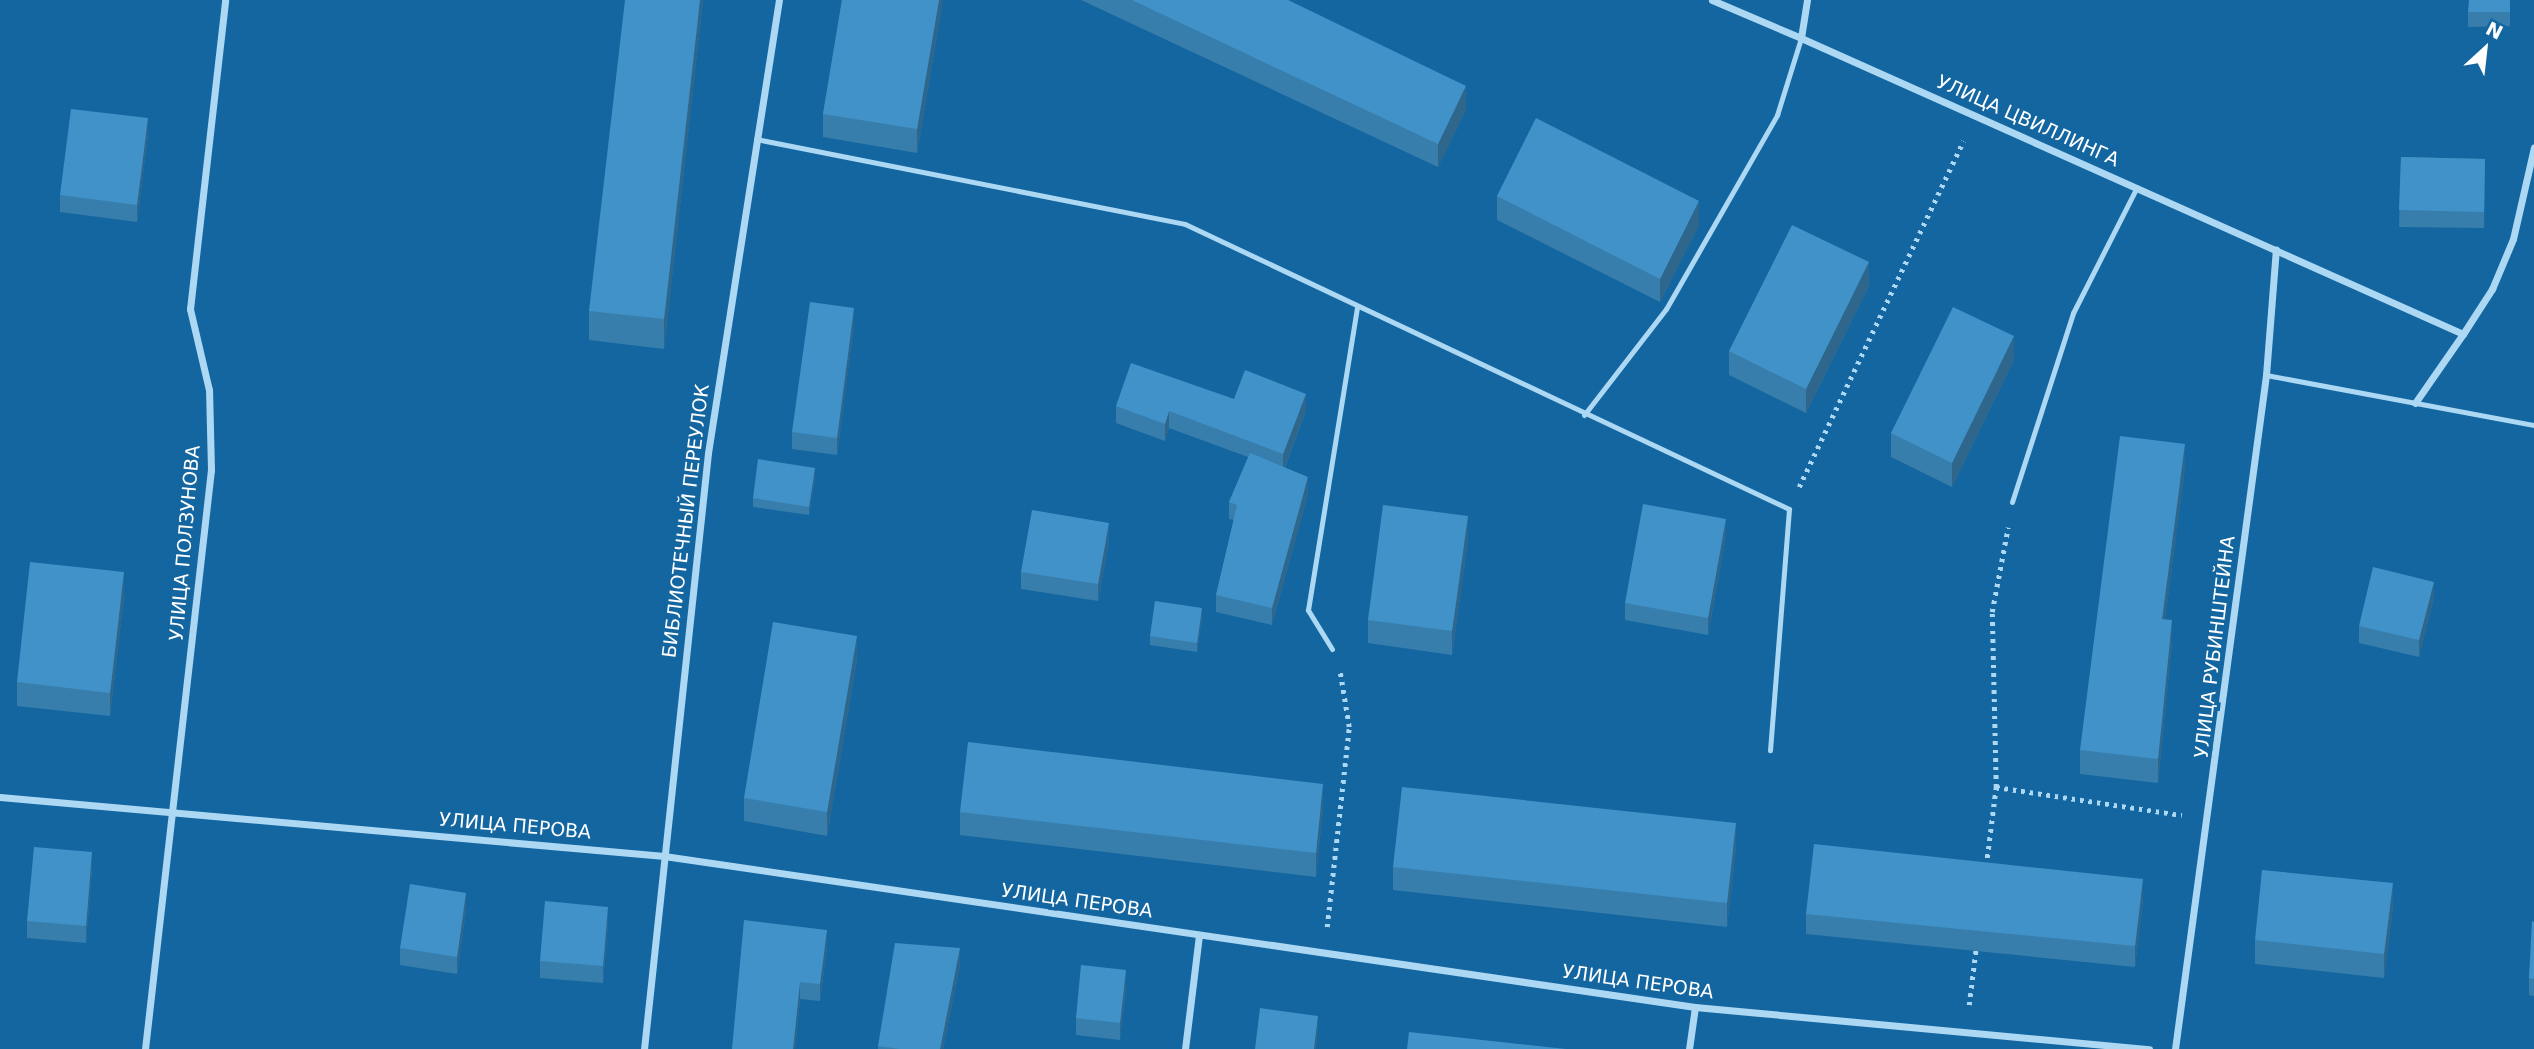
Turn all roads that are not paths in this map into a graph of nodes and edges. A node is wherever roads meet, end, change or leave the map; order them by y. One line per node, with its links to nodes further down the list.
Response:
1 (225, 0): 20 (street, УЛИЦА ПОЛЗУНОВА)
2 (779, 0): 6 (street, БИБЛИОТЕЧНЫЙ ПЕРЕУЛОК)
3 (1712, 0): 5 (street, УЛИЦА ЦВИЛЛИНГА)
4 (1807, 0): 5 (street)
5 (1801, 38): 8 (street, УЛИЦА ЦВИЛЛИНГА); 14 (lane)
6 (756, 139): 10 (lane); 21 (street, БИБЛИОТЕЧНЫЙ ПЕРЕУЛОК)
7 (2534, 147): 11 (street)
8 (2137, 187): 9 (street, УЛИЦА ЦВИЛЛИНГА); 16 (lane)
9 (2276, 248): 11 (street, УЛИЦА ЦВИЛЛИНГА); 12 (street, УЛИЦА РУБИНШТЕЙНА)
10 (1357, 308): 14 (lane); 17 (lane)
11 (2463, 334): 13 (street)
12 (2266, 375): 13 (lane); 29 (street, УЛИЦА РУБИНШТЕЙНА)
13 (2415, 403): 15 (lane)
14 (1584, 415): 18 (lane)
15 (2534, 425)
16 (2012, 502)
17 (1332, 649)
18 (1770, 750)
19 (0, 797): 20 (street, УЛИЦА ПЕРОВА)
20 (172, 810): 21 (street, УЛИЦА ПЕРОВА); 24 (street, УЛИЦА ПОЛЗУНОВА)
21 (664, 856): 22 (street, УЛИЦА ПЕРОВА); 25 (street, БИБЛИОТЕЧНЫЙ ПЕРЕУЛОК)
22 (1199, 934): 23 (street, УЛИЦА ПЕРОВА); 26 (street)
23 (1695, 1007): 27 (street); 28 (street, УЛИЦА ПЕРОВА)
24 (145, 1049)
25 (644, 1049)
26 (1185, 1049)
27 (1689, 1049)
28 (2149, 1049)
29 (2175, 1049)

